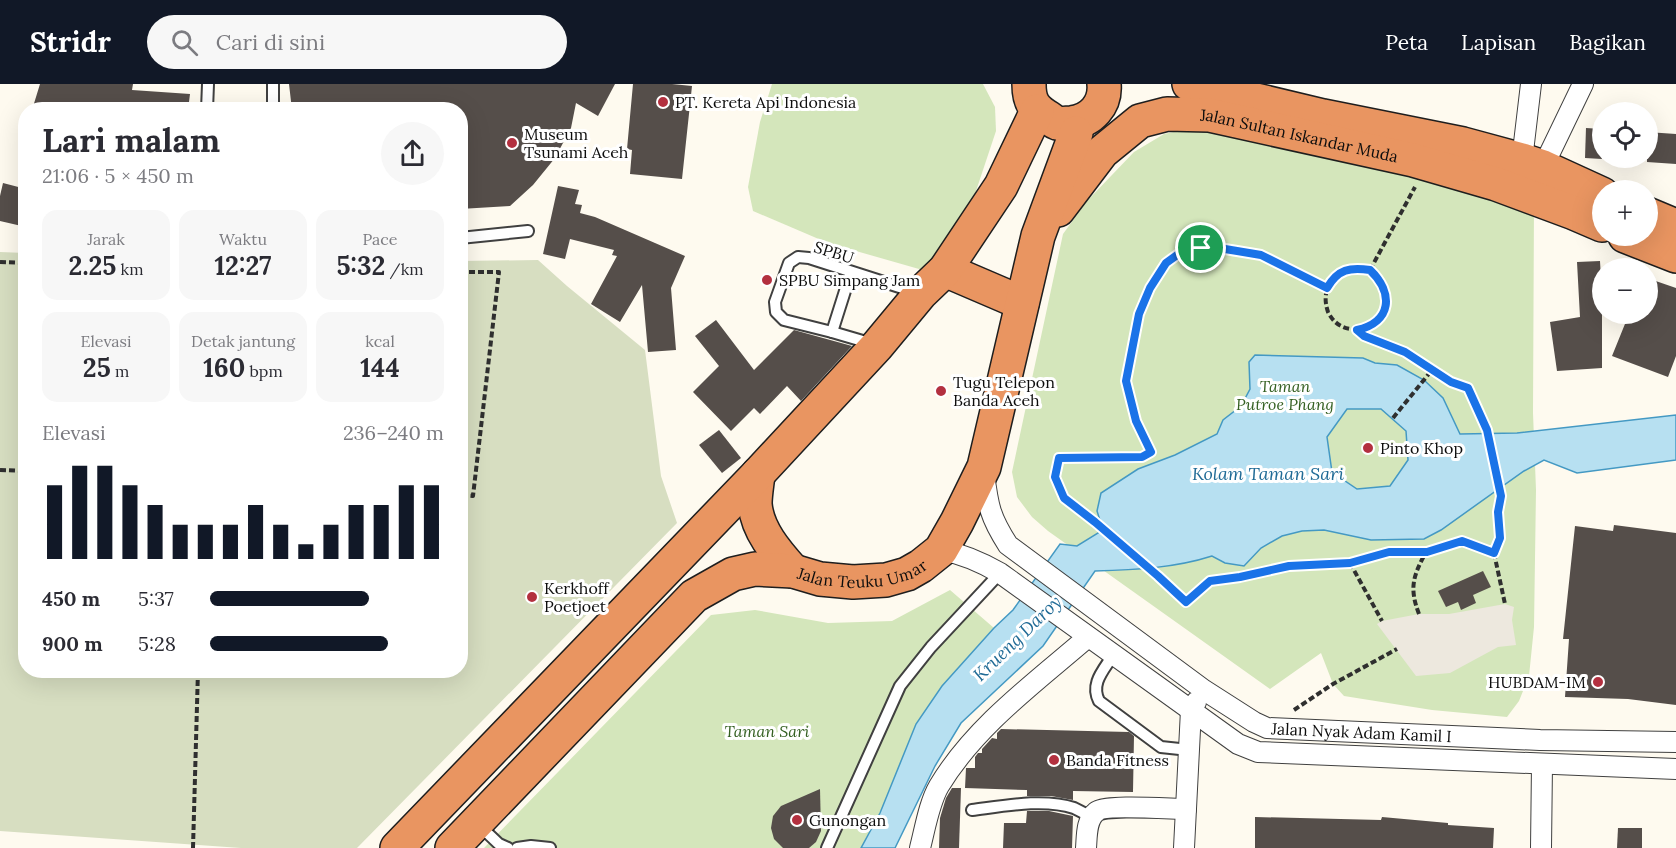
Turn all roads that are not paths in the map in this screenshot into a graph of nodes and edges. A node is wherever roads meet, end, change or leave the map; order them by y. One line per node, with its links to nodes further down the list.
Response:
1 (208, 84): 8 (lane)
2 (273, 84): 9 (lane)
3 (1104, 84): 7 (highway)
4 (1189, 84): 11 (highway, Jalan Sultan Iskandar Muda)
5 (1531, 84): 11 (street)
6 (1583, 84): 11 (street)
7 (1027, 93): 21 (highway)
8 (207, 102)
9 (273, 102)
10 (1076, 133): 17 (highway, Jalan Teuku Umar)
11 (1533, 163): 12 (highway, Jalan Sultan Iskandar Muda)
12 (1592, 190)
13 (1658, 219): 15 (highway)
14 (1592, 221): 17 (highway, Jalan Sultan Iskandar Muda)
15 (1676, 226)
16 (528, 231): 18 (lane)
17 (1038, 236): 24 (highway, Jalan Teuku Umar)
18 (468, 237)
19 (1650, 246): 20 (highway)
20 (1676, 256)
21 (945, 270): 23 (highway); 24 (highway)
22 (851, 272): 23 (lane, SPBU); 25 (lane); 25 (lane, SPBU)
23 (921, 293): 26 (highway)
24 (1022, 303): 27 (highway, Jalan Teuku Umar)
25 (832, 332): 26 (lane, SPBU)
26 (877, 346): 28 (highway)
27 (984, 467): 29 (highway, Jalan Teuku Umar); 34 (street, Jalan Nyak Adam Kamil I)
28 (758, 474): 30 (highway); 44 (highway)
29 (941, 550): 30 (highway, Jalan Teuku Umar); 31 (street, Jalan Nyak Adam Kamil I)
30 (793, 571): 43 (highway, Jalan Teuku Umar)
31 (1008, 579): 32 (street, Jalan Nyak Adam Kamil I); 49 (lane)
32 (1088, 637): 33 (street, Jalan Nyak Adam Kamil I); 50 (street)
33 (1113, 655): 35 (street, Jalan Nyak Adam Kamil I); 37 (lane)
34 (1204, 690): 35 (street); 36 (street, Jalan Nyak Adam Kamil I)
35 (1191, 711): 37 (street); 38 (street, Jalan Nyak Adam Kamil I)
36 (1676, 742)
37 (1189, 750): 40 (street)
38 (1542, 764): 39 (street, Jalan Nyak Adam Kamil I); 53 (street)
39 (1676, 768)
40 (1186, 809): 42 (street); 52 (street)
41 (972, 810): 42 (lane)
42 (1091, 818): 51 (street)
43 (477, 823): 45 (highway, Jalan Teuku Umar); 46 (lane)
44 (397, 848)
45 (452, 848)
46 (508, 848)
47 (517, 848): 48 (lane)
48 (550, 848)
49 (826, 848)
50 (920, 848)
51 (1086, 848)
52 (1184, 848)
53 (1541, 848)

